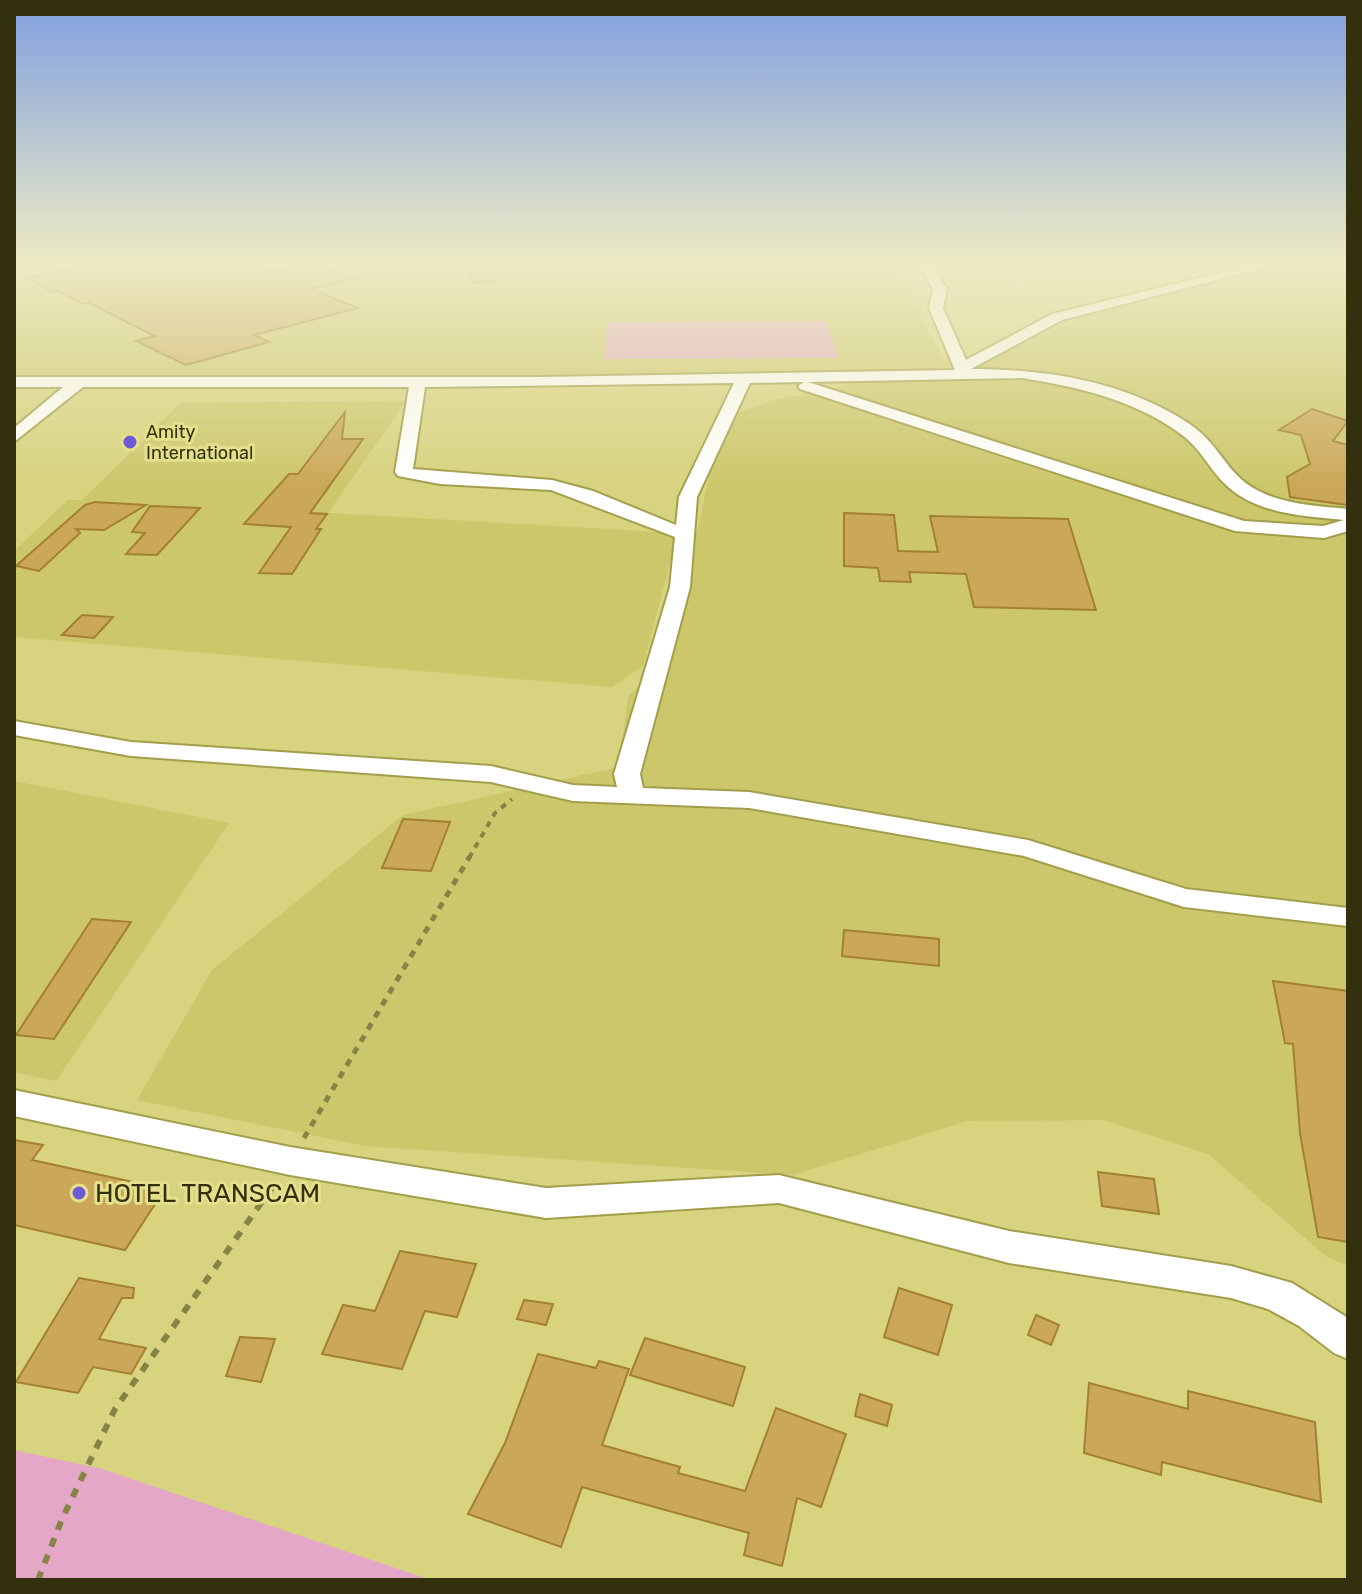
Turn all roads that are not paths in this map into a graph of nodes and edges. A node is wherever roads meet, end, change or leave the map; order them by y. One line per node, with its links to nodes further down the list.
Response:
1 (949, 337): 3 (street)
2 (1018, 337): 3 (street)
3 (963, 370): 4 (street); 10 (street)
4 (775, 379): 6 (street); 11 (street)
5 (81, 380): 7 (street); 8 (street); 9 (street)
6 (743, 380): 8 (street); 12 (street)
7 (14, 382)
8 (418, 382): 12 (street)
9 (14, 437)
10 (1348, 515)
11 (1348, 525)
12 (685, 534): 14 (street)
13 (14, 728): 14 (street)
14 (631, 795): 15 (street)
15 (1348, 917)
16 (14, 1103): 17 (street)
17 (1348, 1341)

